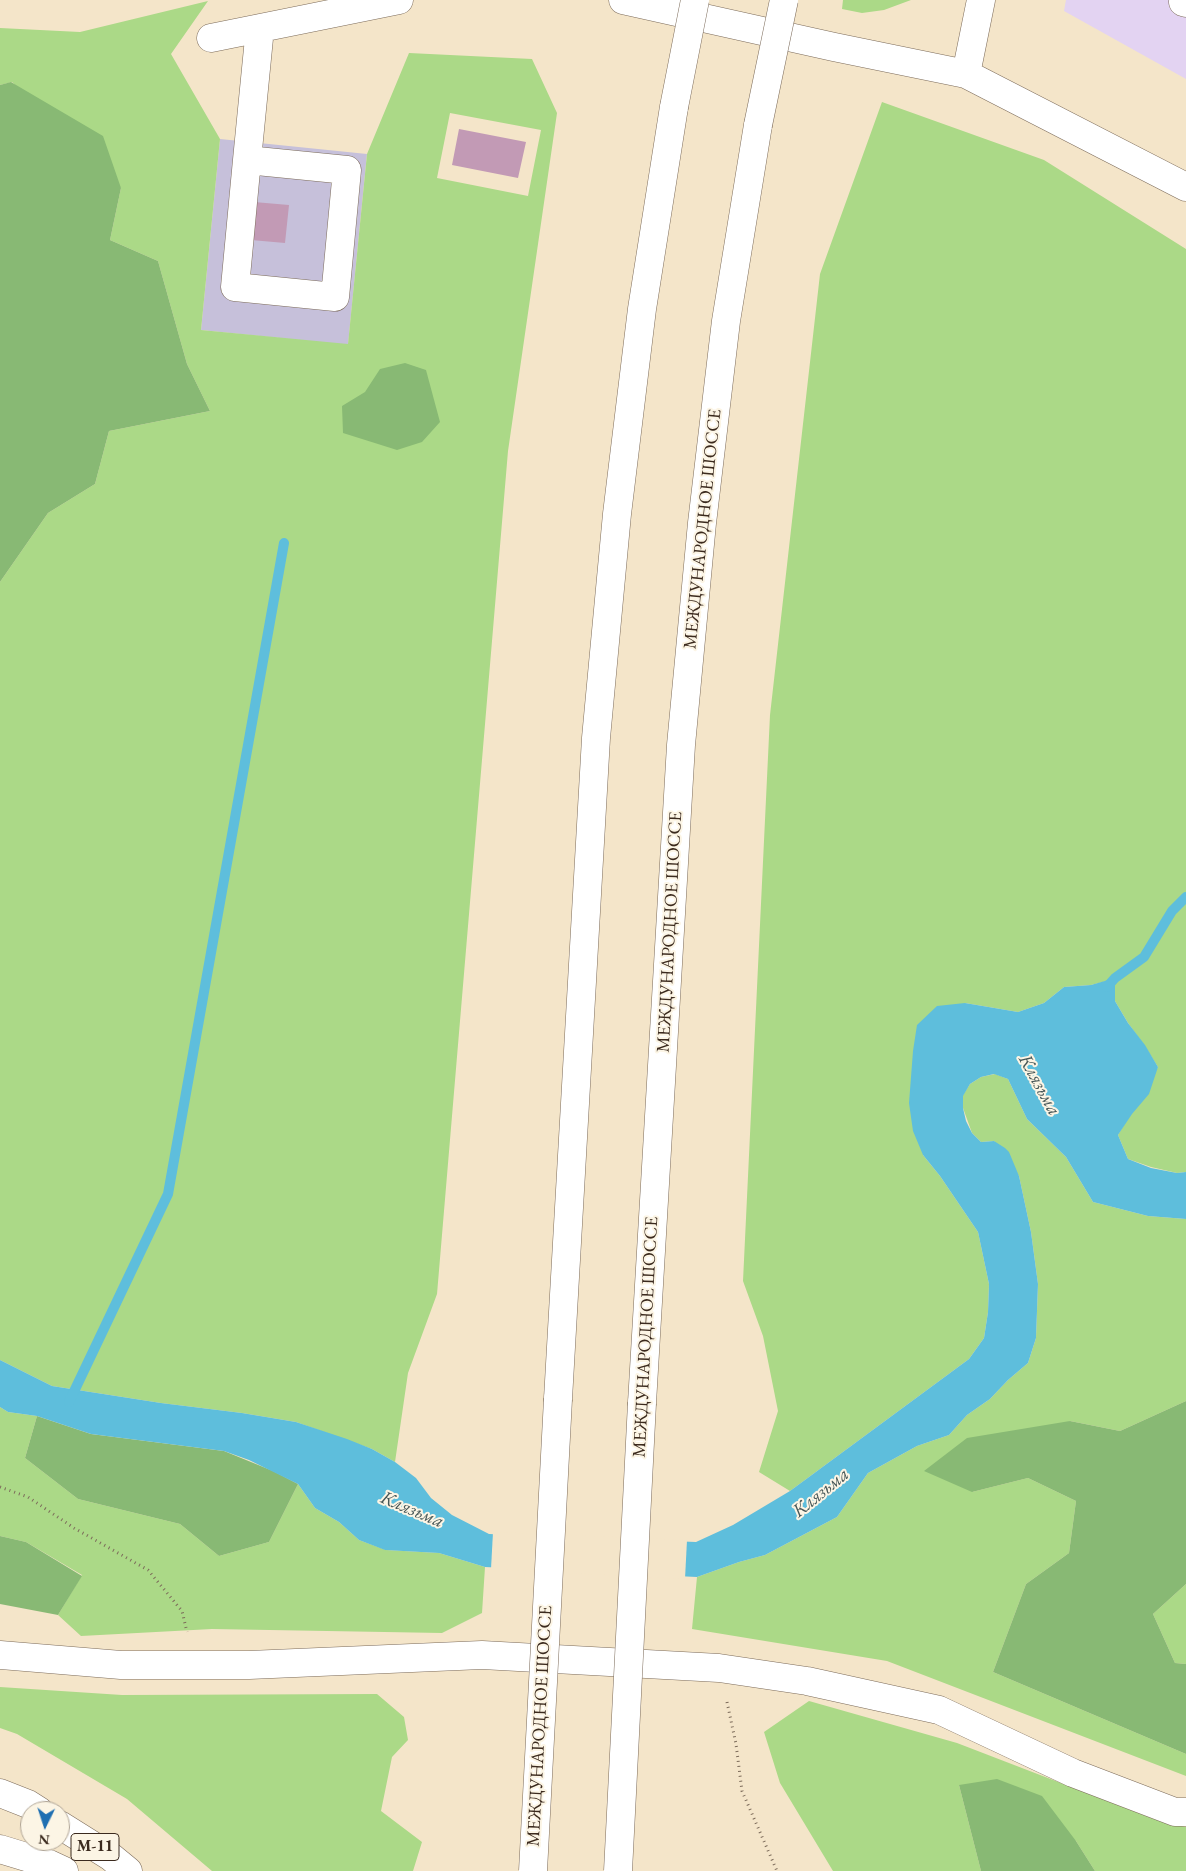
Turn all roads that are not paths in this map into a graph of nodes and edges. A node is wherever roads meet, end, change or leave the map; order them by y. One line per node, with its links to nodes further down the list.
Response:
1 (399, 0): 6 (main road)
2 (623, 0): 8 (main road)
3 (695, 0): 19 (main road, МЕЖДУНАРОДНОЕ ШОССЕ, bridge)
4 (784, 0): 20 (main road, МЕЖДУНАРОДНОЕ ШОССЕ, bridge)
5 (981, 0): 8 (main road)
6 (260, 28): 7 (main road); 9 (main road)
7 (211, 38)
8 (966, 74): 10 (main road)
9 (247, 160): 9 (main road)
10 (1186, 187)
11 (0, 1655): 14 (main road)
12 (0, 1793): 13 (main road)
13 (20, 1801)
14 (1186, 1812)
15 (70, 1831): 18 (main road, М-11)
16 (0, 1848): 17 (main road, М-11)
17 (64, 1871)
18 (128, 1871)
19 (533, 1871)
20 (618, 1871)

